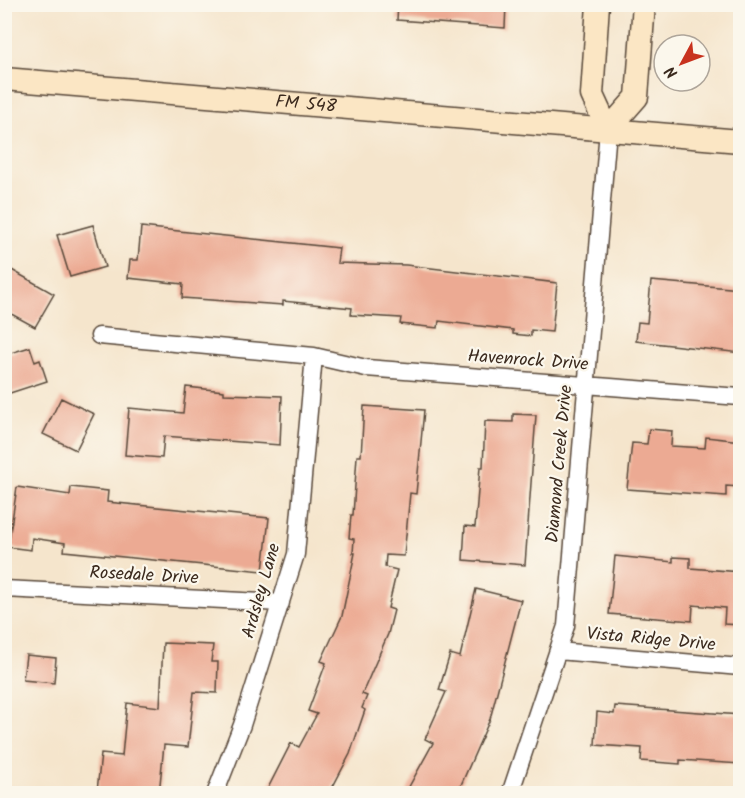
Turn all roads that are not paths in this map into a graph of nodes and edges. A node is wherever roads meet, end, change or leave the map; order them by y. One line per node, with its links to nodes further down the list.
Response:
1 (598, 4): 4 (main road)
2 (644, 4): 4 (main road)
3 (4, 79): 4 (main road, FM 548 / FM 548)
4 (608, 130): 5 (main road, FM 548); 8 (street, Diamond Creek Drive)
5 (741, 141)
6 (99, 336): 7 (street, Havenrock Drive)
7 (314, 356): 8 (street, Havenrock Drive); 11 (street, Ardsley Lane)
8 (586, 386): 9 (street, Havenrock Drive); 12 (street, Diamond Creek Drive)
9 (741, 398)
10 (4, 589): 11 (street, Rosedale Drive)
11 (281, 603): 14 (street, Ardsley Lane)
12 (558, 651): 13 (street, Vista Ridge Drive); 15 (street, Diamond Creek Drive)
13 (741, 667)
14 (215, 794)
15 (510, 794)

